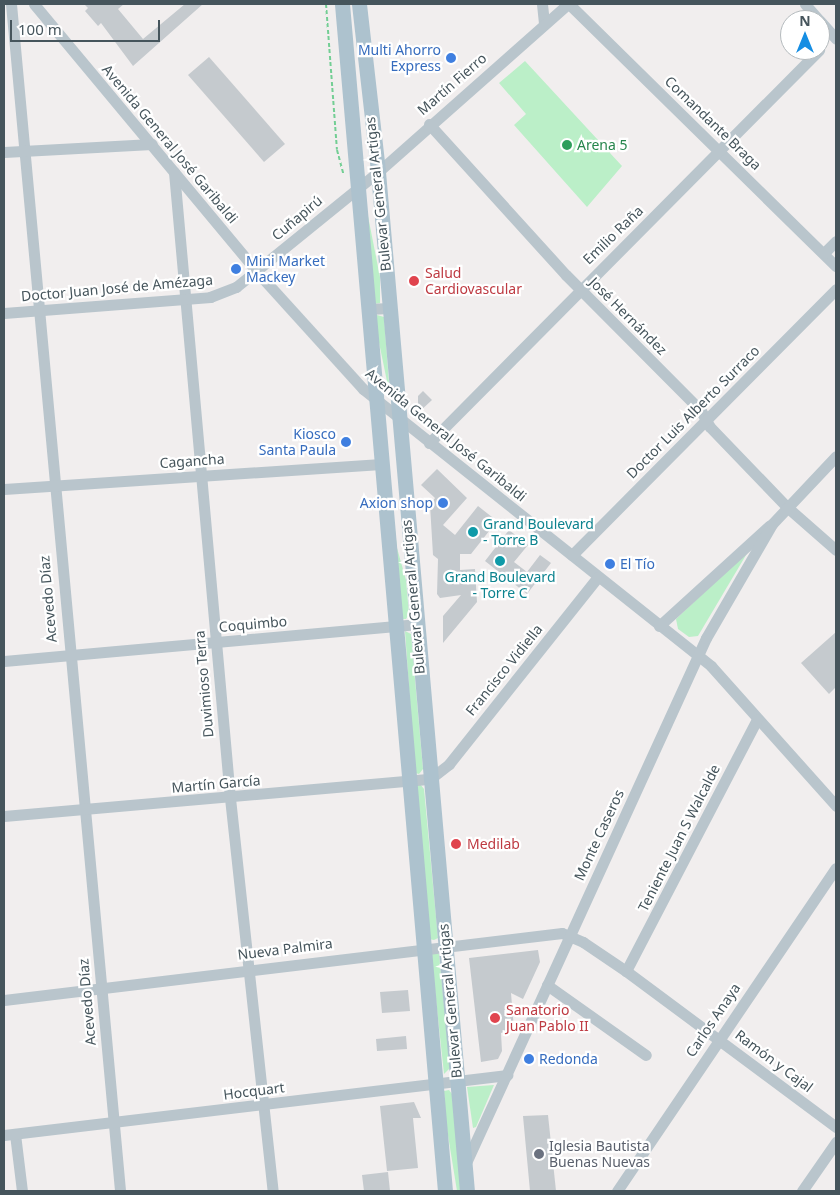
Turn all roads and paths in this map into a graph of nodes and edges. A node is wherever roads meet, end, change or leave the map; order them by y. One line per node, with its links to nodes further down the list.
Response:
1 (11, 4): 11 (street, Acevedo Díaz)
2 (34, 4): 10 (street, Avenida General José Garibaldi)
3 (342, 4): 16 (main road, Bulevar General Artigas)
4 (359, 4): 15 (main road, Bulevar General Artigas)
5 (542, 4): 7 (street)
6 (569, 4): 7 (street, Martín Fierro); 12 (street, Comandante Braga)
7 (544, 24): 9 (street, Martín Fierro)
8 (810, 60): 12 (street, Emilio Raña)
9 (429, 124): 15 (street, Martín Fierro); 22 (street, José Hernández)
10 (152, 144): 11 (street); 14 (street, Avenida General José Garibaldi)
11 (22, 151): 13 (street); 27 (street, Acevedo Díaz)
12 (721, 151): 18 (street, Comandante Braga); 22 (street, Emilio Raña)
13 (4, 152)
14 (174, 172): 21 (street, Avenida General José Garibaldi); 24 (street, Duvimioso Terra)
15 (378, 172): 16 (street, Martín Fierro); 19 (main road, Bulevar General Artigas)
16 (357, 188): 19 (main road); 21 (street, Cuñapirú); 26 (main road, Bulevar General Artigas)
17 (836, 241): 18 (street)
18 (824, 253): 20 (street, Comandante Braga)
19 (386, 266): 25 (main road, Bulevar General Artigas)
20 (836, 266)
21 (257, 272): 24 (street, Doctor Juan José de Amézaga); 30 (street, Avenida General José Garibaldi)
22 (580, 289): 32 (street, José Hernández); 33 (street, Emilio Raña)
23 (836, 289): 32 (street, Doctor Luis Alberto Surraco)
24 (183, 299): 27 (street, Doctor Juan José de Amézaga); 36 (street, Duvimioso Terra)
25 (389, 308): 26 (street); 31 (main road, Bulevar General Artigas)
26 (368, 309): 29 (main road, Bulevar General Artigas)
27 (38, 310): 28 (street, Doctor Juan José de Amézaga); 37 (street, Acevedo Díaz)
28 (4, 313)
29 (370, 334): 30 (main road, Bulevar General Artigas); 31 (main road)
30 (374, 399): 31 (street, Avenida General José Garibaldi); 35 (main road, Bulevar General Artigas); 43 (main road)
31 (398, 418): 33 (street, Avenida General José Garibaldi); 43 (main road, Bulevar General Artigas)
32 (706, 420): 39 (street, José Hernández); 42 (street, Doctor Luis Alberto Surraco)
33 (428, 443): 42 (street, Avenida General José Garibaldi)
34 (836, 456): 39 (street, Monte Caseros)
35 (381, 464): 36 (street, Cagancha); 46 (main road, Bulevar General Artigas)
36 (200, 475): 37 (street, Cagancha); 48 (street, Duvimioso Terra)
37 (53, 485): 38 (street, Cagancha); 49 (street, Acevedo Díaz)
38 (4, 489)
39 (787, 507): 40 (street, Monte Caseros); 41 (street, José Hernández)
40 (772, 524): 47 (street, Monte Caseros); 50 (street, Monte Caseros)
41 (836, 550)
42 (572, 556): 44 (street, Avenida General José Garibaldi)
43 (410, 562): 45 (main road, Bulevar General Artigas)
44 (598, 577): 47 (street, Avenida General José Garibaldi); 53 (street, Francisco Vidiella)
45 (415, 624): 46 (street, Coquimbo); 53 (main road, Bulevar General Artigas)
46 (396, 626): 48 (street, Coquimbo); 54 (main road, Bulevar General Artigas)
47 (659, 626): 50 (street, Avenida General José Garibaldi)
48 (216, 643): 49 (street, Coquimbo); 55 (street, Duvimioso Terra)
49 (68, 655): 51 (street, Coquimbo); 57 (street, Acevedo Díaz)
50 (698, 656): 52 (street, Avenida General José Garibaldi); 60 (street, Monte Caseros)
51 (4, 661)
52 (757, 719): 56 (street, Avenida General José Garibaldi); 64 (street, Teniente Juan S Walcalde)
53 (430, 779): 54 (street, Martín García); 61 (main road, Bulevar General Artigas)
54 (408, 781): 55 (street, Martín García); 62 (main road, Bulevar General Artigas)
55 (230, 798): 57 (street, Martín García); 63 (street, Duvimioso Terra)
56 (836, 806)
57 (83, 811): 58 (street, Martín García); 66 (street, Acevedo Díaz)
58 (4, 816)
59 (836, 868): 68 (street, Carlos Anaya)
60 (569, 936): 61 (street, Nueva Palmira); 64 (street, Ramón y Cajal); 65 (street, Monte Caseros)
61 (445, 946): 62 (street, Nueva Palmira); 71 (main road, Bulevar General Artigas)
62 (424, 948): 63 (street, Nueva Palmira); 72 (main road, Bulevar General Artigas)
63 (247, 969): 66 (street, Nueva Palmira); 73 (street, Duvimioso Terra)
64 (626, 971): 68 (street, Ramón y Cajal)
65 (547, 985): 69 (street); 70 (street, Monte Caseros)
66 (101, 988): 67 (street, Nueva Palmira); 74 (street, Acevedo Díaz)
67 (4, 1000)
68 (718, 1039): 75 (street, Ramón y Cajal); 86 (street, Carlos Anaya)
69 (646, 1055)
70 (507, 1075): 71 (street, Hocquart); 79 (street, Monte Caseros)
71 (458, 1081): 72 (street, Hocquart); 79 (main road, Bulevar General Artigas)
72 (436, 1083): 73 (street, Hocquart); 78 (main road, Bulevar General Artigas)
73 (263, 1105): 74 (street, Hocquart); 82 (street, Duvimioso Terra)
74 (112, 1122): 76 (street, Hocquart); 81 (street, Acevedo Díaz)
75 (836, 1127)
76 (9, 1134): 80 (street)
77 (836, 1142): 87 (street)
78 (441, 1151): 83 (main road, Bulevar General Artigas); 84 (main road)
79 (465, 1165): 85 (main road, Bulevar General Artigas)
80 (22, 1191)
81 (120, 1191)
82 (273, 1191)
83 (445, 1191)
84 (454, 1191)
85 (467, 1191)
86 (617, 1191)
87 (802, 1191)

